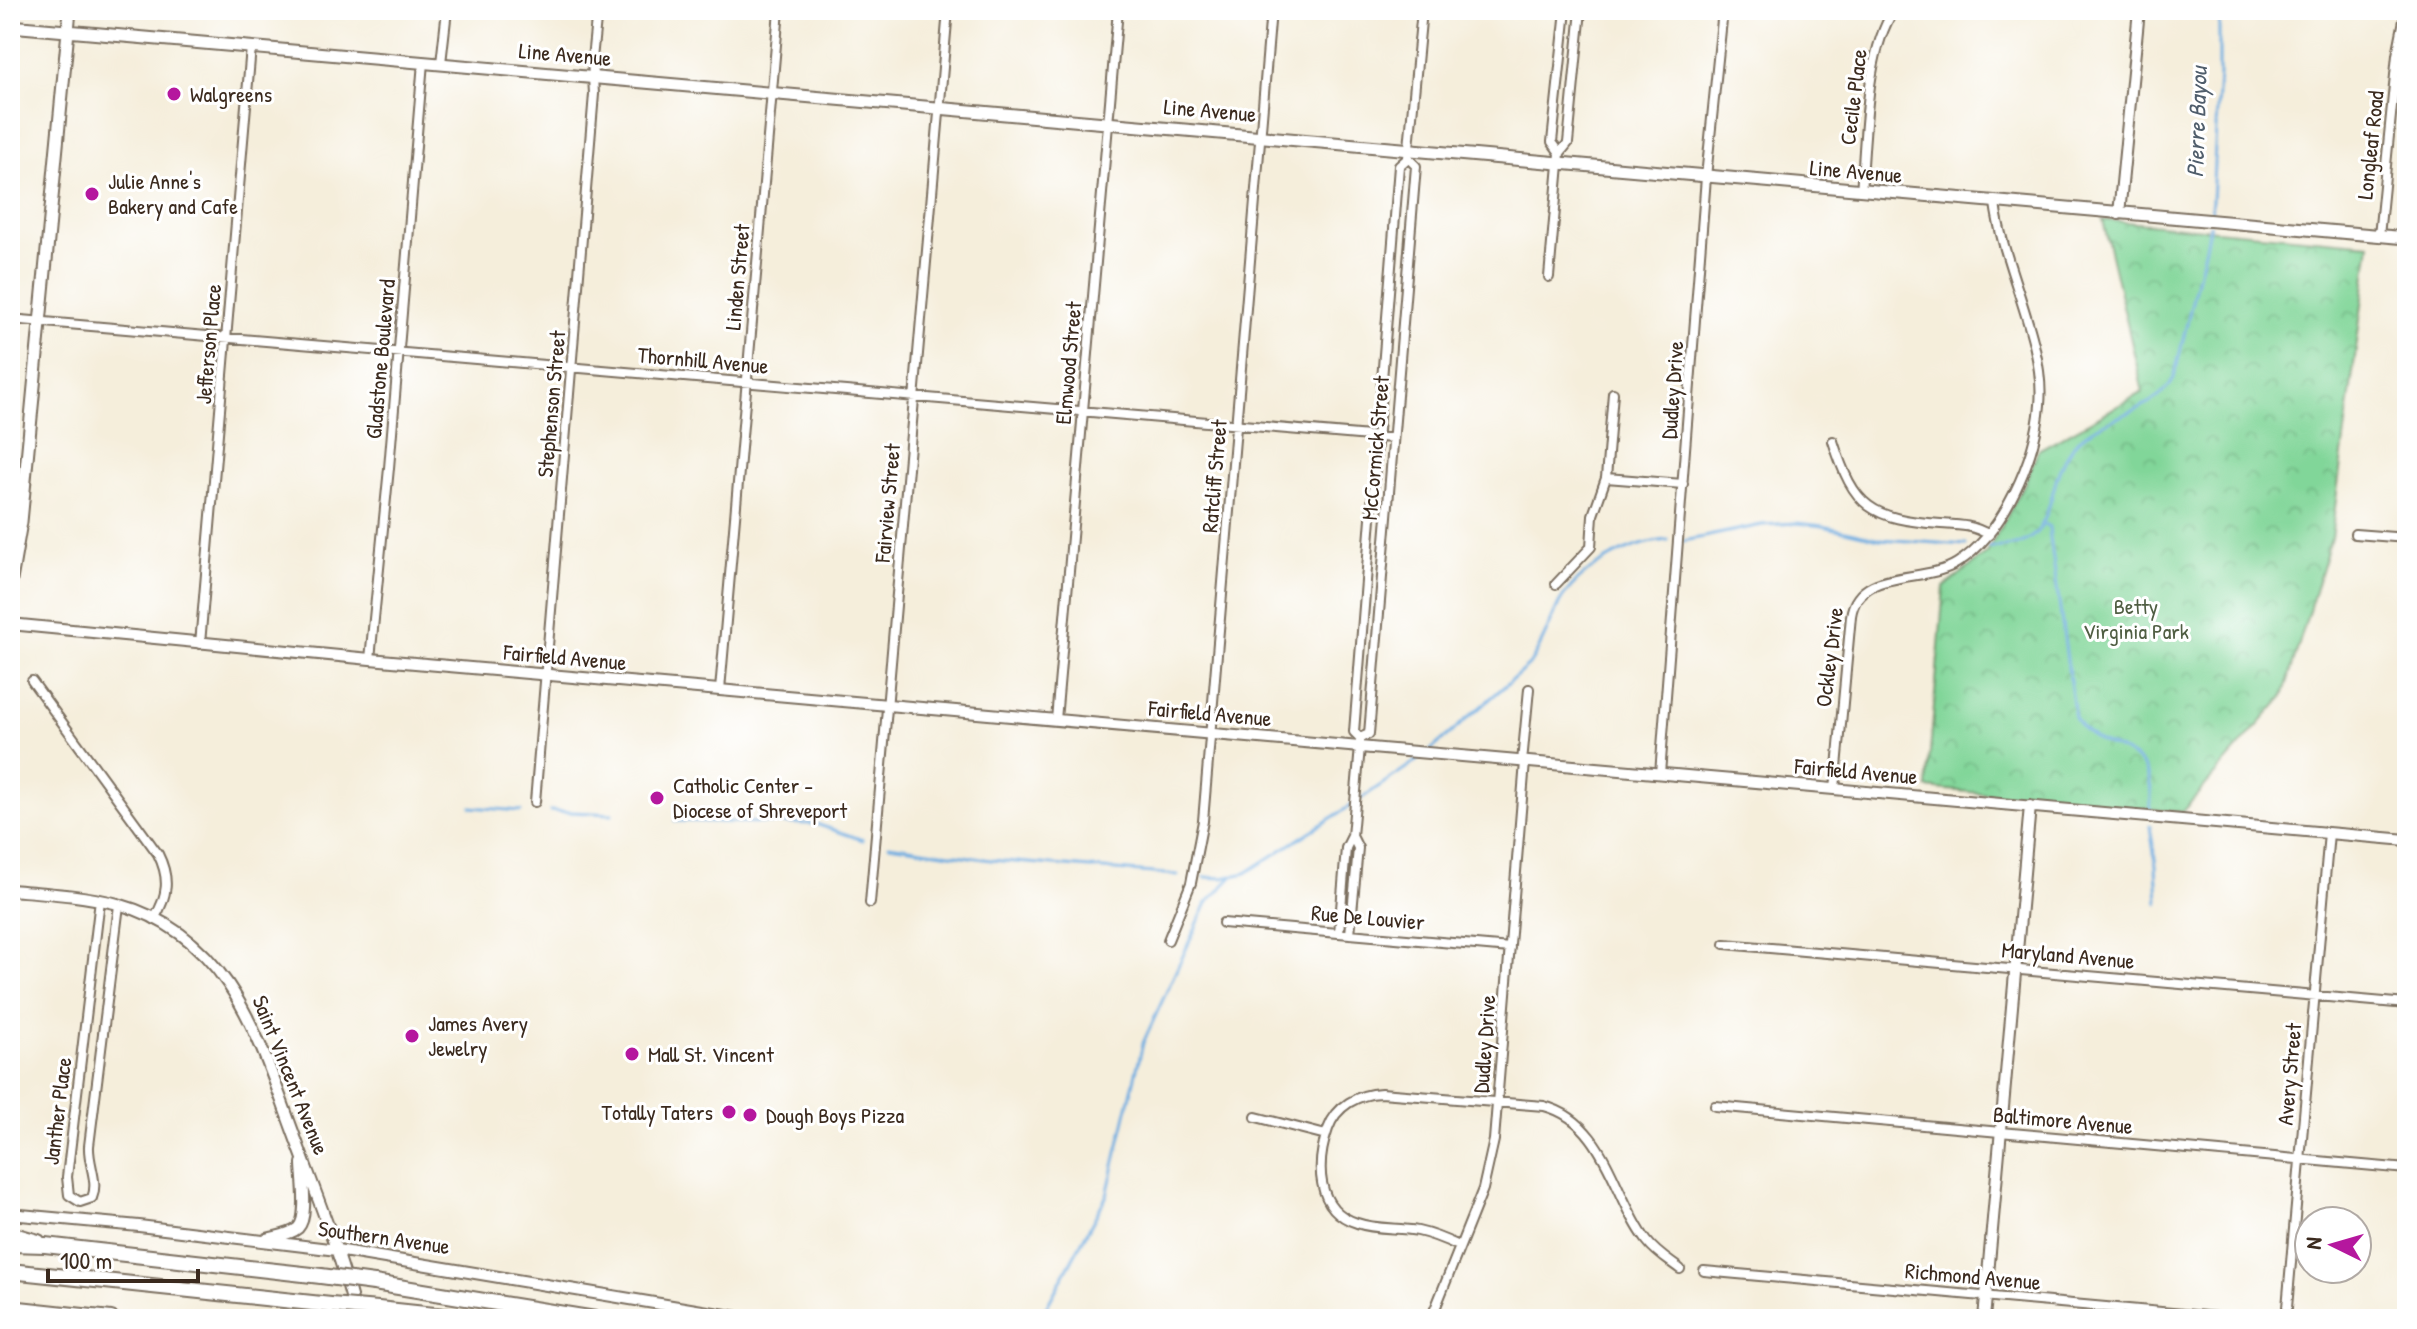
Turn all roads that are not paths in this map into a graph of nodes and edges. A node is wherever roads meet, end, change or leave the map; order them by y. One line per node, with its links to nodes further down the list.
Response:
1 (70, 10): 16 (main road)
2 (447, 10): 19 (street)
3 (597, 10): 20 (street, Stephenson Street)
4 (779, 10): 21 (street, Linden Street)
5 (948, 10): 22 (street, Fairview Street)
6 (1118, 10): 23 (street, Elmwood Street)
7 (1271, 10): 24 (street, Ratcliff Street)
8 (1422, 10): 25 (street, McCormick Street)
9 (1566, 10): 26 (street)
10 (1581, 10): 26 (street)
11 (1723, 10): 27 (street, Dudley Drive)
12 (1894, 10): 28 (street, Cecile Place)
13 (2139, 10): 30 (street)
14 (2406, 10): 31 (street, Longleaf Road)
15 (10, 26): 16 (main road, Line Avenue)
16 (68, 31): 17 (main road, Line Avenue); 37 (main road)
17 (251, 47): 18 (main road, Line Avenue); 38 (street, Jefferson Place)
18 (423, 62): 19 (main road, Line Avenue); 39 (street, Gladstone Boulevard)
19 (441, 63): 20 (main road, Line Avenue)
20 (593, 77): 21 (main road, Line Avenue); 40 (street, Stephenson Street)
21 (770, 92): 22 (main road, Line Avenue); 41 (street, Linden Street)
22 (938, 107): 23 (main road, Line Avenue); 43 (street, Fairview Street)
23 (1107, 121): 24 (main road, Line Avenue); 44 (street, Elmwood Street)
24 (1259, 135): 25 (main road, Line Avenue); 45 (street, Ratcliff Street)
25 (1408, 153): 26 (main road, Line Avenue); 34 (street, McCormick Street); 35 (street, McCormick Street)
26 (1559, 158): 27 (main road, Line Avenue); 33 (street)
27 (1706, 177): 28 (main road, Line Avenue); 50 (street, Dudley Drive)
28 (1861, 191): 29 (main road, Line Avenue)
29 (1995, 203): 30 (main road, Line Avenue); 52 (street, Ockley Drive)
30 (2119, 214): 31 (main road, Line Avenue)
31 (2379, 236): 32 (main road, Line Avenue)
32 (2407, 238)
33 (1549, 277)
34 (1390, 292): 35 (street); 46 (street, McCormick Street)
35 (1405, 293): 47 (street, McCormick Street)
36 (10, 319): 37 (street, Thornhill Avenue)
37 (40, 321): 38 (street, Thornhill Avenue); 55 (main road)
38 (227, 337): 39 (street, Thornhill Avenue); 59 (street, Jefferson Place)
39 (399, 351): 40 (street, Thornhill Avenue); 60 (street, Gladstone Boulevard)
40 (572, 367): 41 (street, Thornhill Avenue); 61 (street, Stephenson Street)
41 (746, 382): 43 (street, Thornhill Avenue); 64 (street, Linden Street)
42 (1613, 393): 49 (street)
43 (914, 396): 44 (street, Thornhill Avenue); 65 (street, Fairview Street)
44 (1082, 412): 45 (street, Thornhill Avenue); 66 (street, Elmwood Street)
45 (1236, 425): 46 (street, Thornhill Avenue); 67 (street, Ratcliff Street)
46 (1378, 437): 47 (street, Thornhill Avenue); 56 (street, McCormick Street)
47 (1393, 438): 57 (street, McCormick Street)
48 (1833, 441): 52 (street)
49 (1606, 478): 50 (street); 54 (street)
50 (1683, 484): 70 (street, Dudley Drive)
51 (2355, 534): 53 (street)
52 (1989, 535): 71 (street, Ockley Drive)
53 (2407, 538)
54 (1556, 584)
55 (10, 586)
56 (1365, 595): 57 (street); 68 (street, McCormick Street)
57 (1380, 597): 68 (street, McCormick Street)
58 (10, 624): 59 (street, Fairfield Avenue)
59 (200, 644): 60 (street, Fairfield Avenue)
60 (370, 659): 61 (street, Fairfield Avenue)
61 (546, 675): 64 (street, Fairfield Avenue); 72 (street, Stephenson Street)
62 (32, 681): 81 (street)
63 (1529, 689): 69 (street, Dudley Drive)
64 (720, 690): 65 (street, Fairfield Avenue)
65 (887, 705): 66 (street, Fairfield Avenue); 79 (street, Fairview Street)
66 (1056, 720): 67 (street, Fairfield Avenue)
67 (1211, 734): 68 (street, Fairfield Avenue); 85 (street, Ratcliff Street)
68 (1360, 743): 69 (street, Fairfield Avenue); 75 (street)
69 (1523, 762): 70 (street, Fairfield Avenue); 87 (street, Dudley Drive)
70 (1660, 774): 71 (street, Fairfield Avenue)
71 (1835, 789): 73 (street, Fairfield Avenue)
72 (535, 802)
73 (2030, 806): 74 (street, Fairfield Avenue); 88 (street)
74 (2329, 833): 76 (street, Fairfield Avenue); 89 (street, Avery Street)
75 (1352, 836): 83 (street); 84 (street)
76 (2407, 840)
77 (10, 890): 78 (street, Saint Vincent Avenue)
78 (100, 900): 80 (street, Saint Vincent Avenue); 80 (street, Janther Place)
79 (870, 903)
80 (119, 905): 81 (street, Saint Vincent Avenue)
81 (154, 919): 96 (street, Saint Vincent Avenue)
82 (1223, 923): 83 (street, Rue De Louvier)
83 (1339, 933): 84 (street, Rue De Louvier)
84 (1350, 934): 87 (street, Rue De Louvier)
85 (1168, 940)
86 (1725, 944): 88 (street, Maryland Avenue)
87 (1510, 948): 91 (street, Dudley Drive)
88 (2016, 968): 89 (street, Maryland Avenue); 94 (street)
89 (2314, 996): 90 (street, Maryland Avenue); 97 (street, Avery Street)
90 (2407, 1004)
91 (1498, 1103): 95 (street); 104 (street, Dudley Drive); 106 (street)
92 (1715, 1106): 94 (street, Baltimore Avenue)
93 (1256, 1117): 95 (street)
94 (2001, 1133): 97 (street, Baltimore Avenue); 109 (street)
95 (1326, 1135): 104 (street)
96 (301, 1153): 101 (street); 105 (street, Saint Vincent Avenue)
97 (2300, 1159): 98 (street, Baltimore Avenue); 119 (street, Avery Street)
98 (2407, 1169)
99 (10, 1214): 101 (street, Southern Avenue)
100 (10, 1234): 103 (highway)
101 (261, 1241): 105 (street, Southern Avenue)
102 (10, 1244): 103 (highway)
103 (45, 1245): 114 (highway, bridge)
104 (1459, 1246): 116 (street, Dudley Drive)
105 (337, 1250): 112 (street, Saint Vincent Avenue); 115 (street, Southern Avenue)
106 (1680, 1269)
107 (14, 1271): 113 (highway, bridge)
108 (1704, 1271): 109 (street, Richmond Avenue)
109 (1986, 1295): 117 (street); 118 (street, Richmond Avenue)
110 (12, 1309): 111 (highway)
111 (111, 1319)
112 (357, 1319)
113 (472, 1319)
114 (595, 1319)
115 (750, 1319)
116 (1431, 1319)
117 (1984, 1319)
118 (2239, 1319)
119 (2286, 1319)

